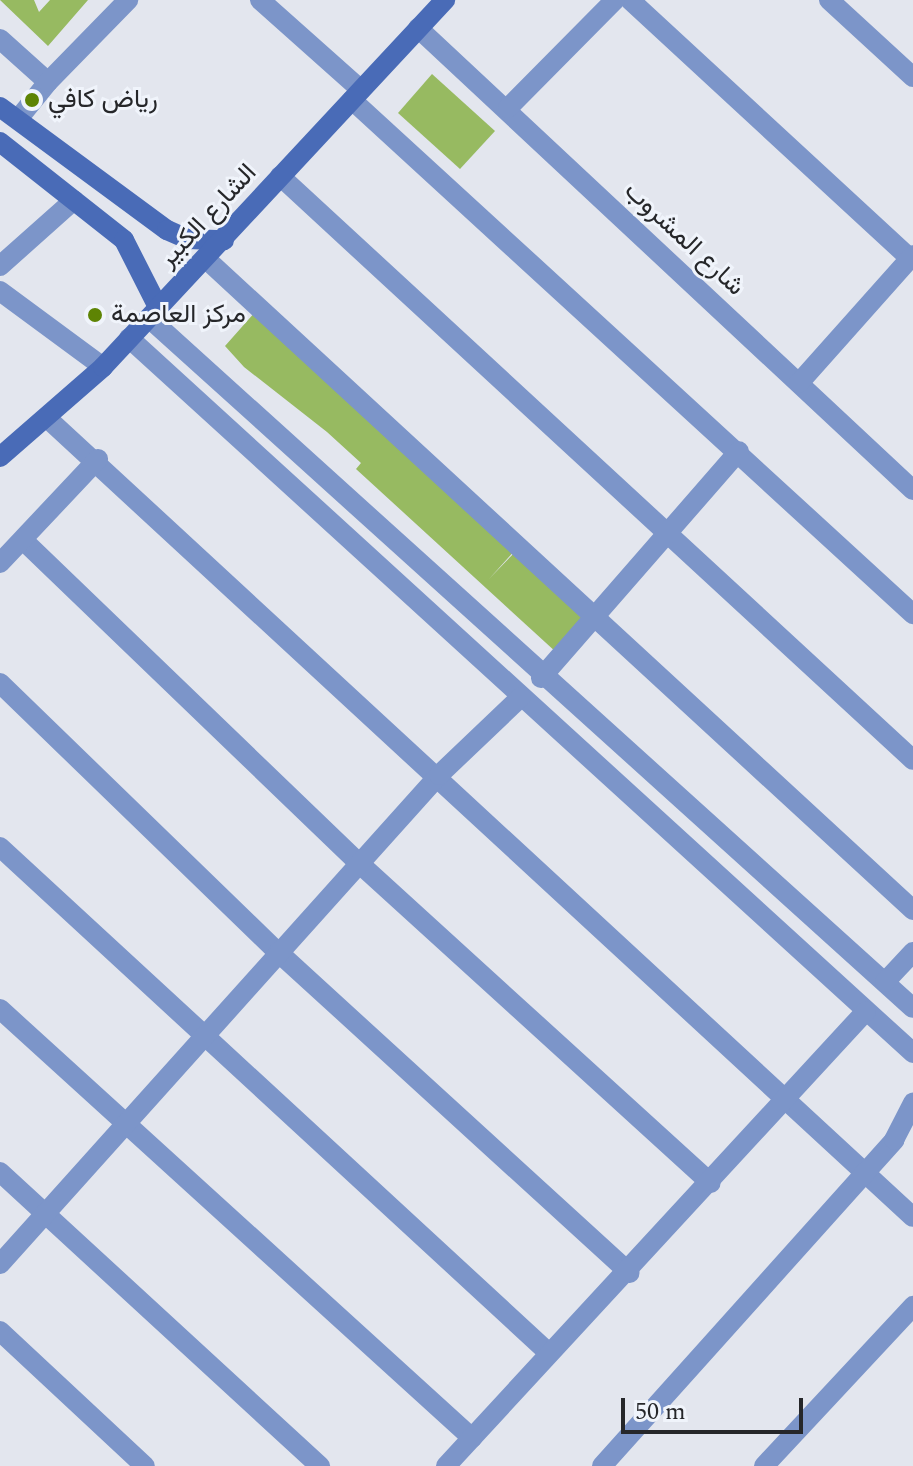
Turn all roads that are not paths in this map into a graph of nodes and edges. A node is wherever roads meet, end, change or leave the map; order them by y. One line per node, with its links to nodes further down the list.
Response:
1 (445, 0): 7 (street, الشارع الكبير)
2 (615, 0): 13 (street)
3 (630, 0): 19 (street)
4 (829, 0): 9 (street)
5 (119, 3): 10 (street)
6 (274, 5): 11 (street)
7 (418, 28): 11 (street, الشارع الكبير); 13 (street, شارع المشروب)
8 (0, 39): 10 (street)
9 (913, 77)
10 (48, 82): 14 (street)
11 (357, 95): 16 (street, الشارع الكبير); 29 (street)
12 (0, 107): 14 (street)
13 (508, 108): 26 (street, شارع المشروب)
14 (19, 118): 18 (street)
15 (0, 142): 17 (street)
16 (280, 176): 18 (street, الشارع الكبير); 32 (street)
17 (74, 200): 21 (street); 23 (street)
18 (224, 240): 20 (street, الشارع الكبير)
19 (912, 257): 26 (street)
20 (206, 259): 23 (street, الشارع الكبير); 36 (street)
21 (0, 266)
22 (0, 291): 25 (street)
23 (153, 312): 24 (street, الشارع الكبير); 37 (street)
24 (129, 338): 25 (street, الشارع الكبير); 39 (street)
25 (103, 367): 27 (street, الشارع الكبير)
26 (799, 383): 31 (street, شارع المشروب)
27 (47, 418): 28 (street, الشارع الكبير); 30 (street)
28 (4, 450)
29 (739, 451): 32 (street); 35 (street)
30 (98, 459): 33 (street); 41 (street)
31 (909, 479)
32 (667, 534): 36 (street); 40 (street)
33 (23, 540): 34 (street); 43 (street)
34 (0, 563)
35 (913, 614)
36 (594, 618): 37 (street); 44 (street)
37 (541, 678): 47 (street)
38 (0, 683): 45 (street)
39 (521, 697): 41 (street); 50 (street)
40 (913, 760)
41 (439, 775): 43 (street); 53 (street)
42 (0, 847): 51 (street)
43 (360, 864): 45 (street); 58 (street)
44 (913, 910)
45 (278, 952): 51 (street); 62 (street)
46 (913, 952): 47 (street)
47 (885, 982): 48 (street)
48 (913, 1008)
49 (0, 1009): 55 (street)
50 (866, 1011): 52 (street); 53 (street)
51 (208, 1041): 55 (street); 65 (street)
52 (913, 1053)
53 (788, 1098): 57 (street); 58 (street)
54 (913, 1103): 57 (street)
55 (129, 1126): 59 (street); 66 (street)
56 (0, 1172): 59 (street)
57 (864, 1174): 60 (street); 70 (street)
58 (710, 1183): 62 (street)
59 (47, 1215): 61 (street); 68 (street)
60 (913, 1217)
61 (0, 1264)
62 (629, 1273): 65 (street)
63 (913, 1306): 71 (street)
64 (0, 1331): 67 (street)
65 (549, 1353): 66 (street)
66 (472, 1438): 69 (street)
67 (145, 1466)
68 (320, 1466)
69 (446, 1466)
70 (602, 1466)
71 (764, 1466)

